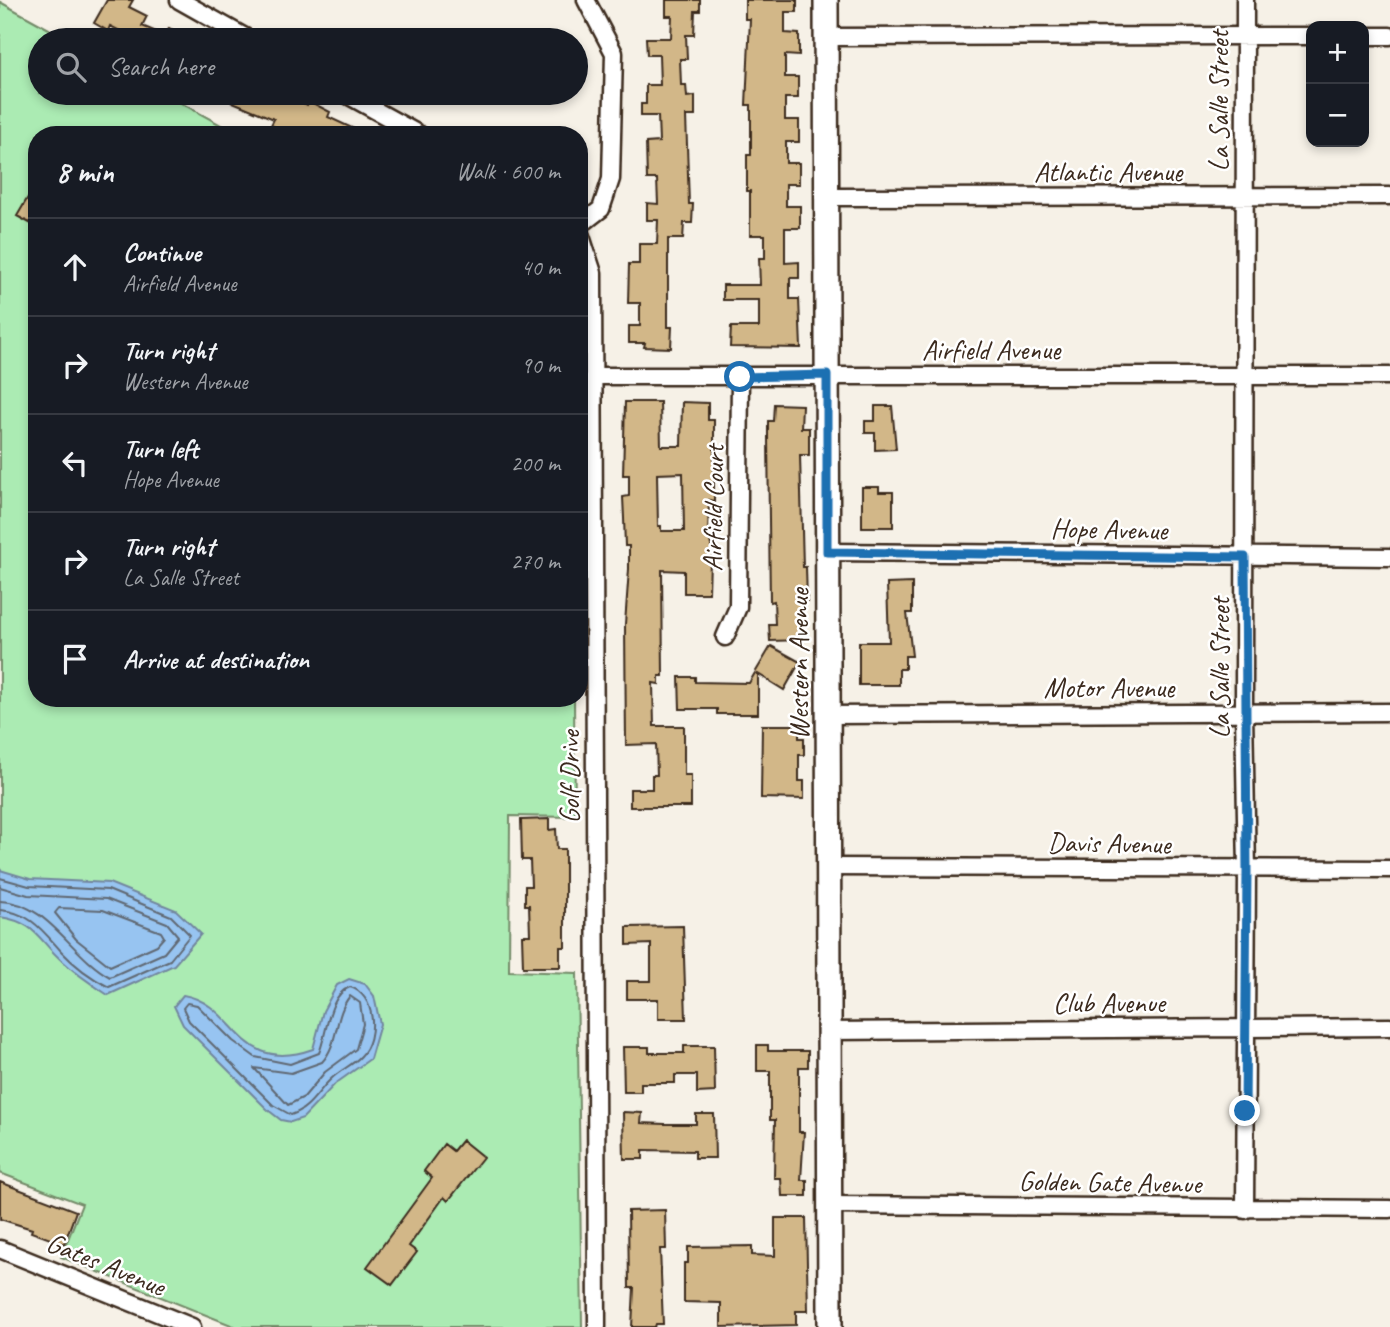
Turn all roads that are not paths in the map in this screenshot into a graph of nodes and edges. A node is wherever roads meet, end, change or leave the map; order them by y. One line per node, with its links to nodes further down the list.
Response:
1 (179, 0): 5 (street)
2 (826, 0): 9 (street, Western Avenue)
3 (1245, 0): 10 (street, La Salle Street)
4 (591, 7): 16 (street)
5 (229, 28)
6 (1306, 36): 10 (street)
7 (1369, 36): 8 (street)
8 (1390, 36)
9 (826, 37): 10 (street); 14 (street, Western Avenue)
10 (1245, 37): 15 (street, La Salle Street)
11 (366, 105): 12 (street)
12 (404, 126)
13 (1390, 196): 15 (street, Atlantic Avenue)
14 (826, 197): 15 (street, Atlantic Avenue); 18 (street, Western Avenue)
15 (1244, 197): 20 (street, La Salle Street)
16 (588, 220)
17 (588, 257): 19 (street, Golf Drive)
18 (827, 375): 20 (street, Airfield Avenue); 22 (street, Airfield Avenue); 23 (street, Western Avenue)
19 (593, 376): 22 (street, Airfield Avenue); 41 (street, Golf Drive)
20 (1244, 376): 21 (street, Airfield Avenue); 24 (street, La Salle Street)
21 (1390, 376)
22 (740, 377): 26 (street, Airfield Court)
23 (827, 552): 24 (street, Hope Avenue); 29 (street, Western Avenue)
24 (1245, 557): 25 (street, Hope Avenue); 27 (street, La Salle Street)
25 (1390, 557)
26 (725, 637)
27 (1244, 712): 28 (street, Motor Avenue); 29 (street, Motor Avenue); 32 (street, La Salle Street)
28 (1390, 712)
29 (828, 715): 30 (street, Western Avenue)
30 (828, 867): 32 (street, Davis Avenue); 35 (street, Western Avenue)
31 (1390, 869): 32 (street, Davis Avenue)
32 (1247, 871): 33 (street, La Salle Street)
33 (1245, 1027): 34 (street, Club Avenue); 35 (street, Club Avenue); 38 (street, La Salle Street)
34 (1390, 1027)
35 (828, 1031): 36 (street, Western Avenue)
36 (829, 1205): 38 (street, Golden Gate Avenue); 42 (street, Western Avenue)
37 (1390, 1209): 38 (street, Golden Gate Avenue)
38 (1245, 1210)
39 (0, 1249): 40 (street, Gates Avenue)
40 (192, 1327)
41 (597, 1327)
42 (830, 1327)

